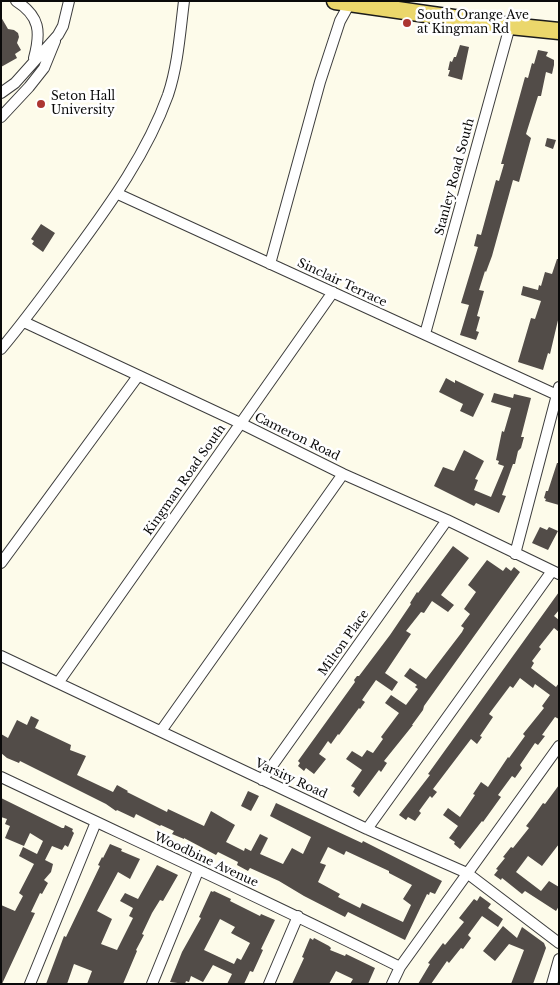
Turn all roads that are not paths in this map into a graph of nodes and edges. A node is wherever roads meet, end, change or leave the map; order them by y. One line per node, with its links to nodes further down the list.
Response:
1 (16, 1): 8 (street)
2 (69, 1): 7 (street)
3 (184, 1): 11 (street)
4 (345, 2): 5 (main road); 12 (street)
5 (510, 26): 6 (main road); 15 (street, Stanley Road South)
6 (559, 31)
7 (58, 35): 8 (street); 10 (street)
8 (33, 62): 9 (street)
9 (1, 94)
10 (1, 117)
11 (118, 194): 12 (street, Sinclair Terrace); 14 (street)
12 (270, 264): 13 (street, Sinclair Terrace)
13 (333, 292): 15 (street, Sinclair Terrace); 19 (street, Kingman Road South)
14 (24, 322): 16 (street); 17 (street, Cameron Road)
15 (425, 334): 18 (street, Sinclair Terrace)
16 (1, 349)
17 (138, 376): 19 (street, Cameron Road); 23 (street)
18 (558, 391): 22 (street)
19 (240, 424): 20 (street, Cameron Road); 26 (street, Kingman Road South)
20 (343, 474): 21 (street, Cameron Road); 27 (street)
21 (447, 520): 22 (street, Cameron Road); 30 (street, Milton Place)
22 (515, 554): 24 (street, Cameron Road)
23 (1, 563)
24 (556, 573): 32 (street)
25 (1, 656): 26 (street, Varsity Road)
26 (58, 683): 27 (street, Varsity Road)
27 (161, 731): 30 (street, Varsity Road)
28 (559, 746): 34 (street)
29 (1, 777): 31 (street, Woodbine Avenue)
30 (262, 780): 32 (street, Varsity Road)
31 (96, 822): 33 (street, Woodbine Avenue); 39 (street)
32 (367, 829): 34 (street, Varsity Road)
33 (198, 871): 35 (street, Woodbine Avenue); 40 (street)
34 (467, 872): 36 (street, Varsity Road); 38 (street)
35 (298, 916): 38 (street, Woodbine Avenue); 41 (street)
36 (559, 943)
37 (559, 959): 43 (street)
38 (400, 967): 42 (street)
39 (30, 984)
40 (152, 984)
41 (269, 984)
42 (392, 984)
43 (552, 984)

